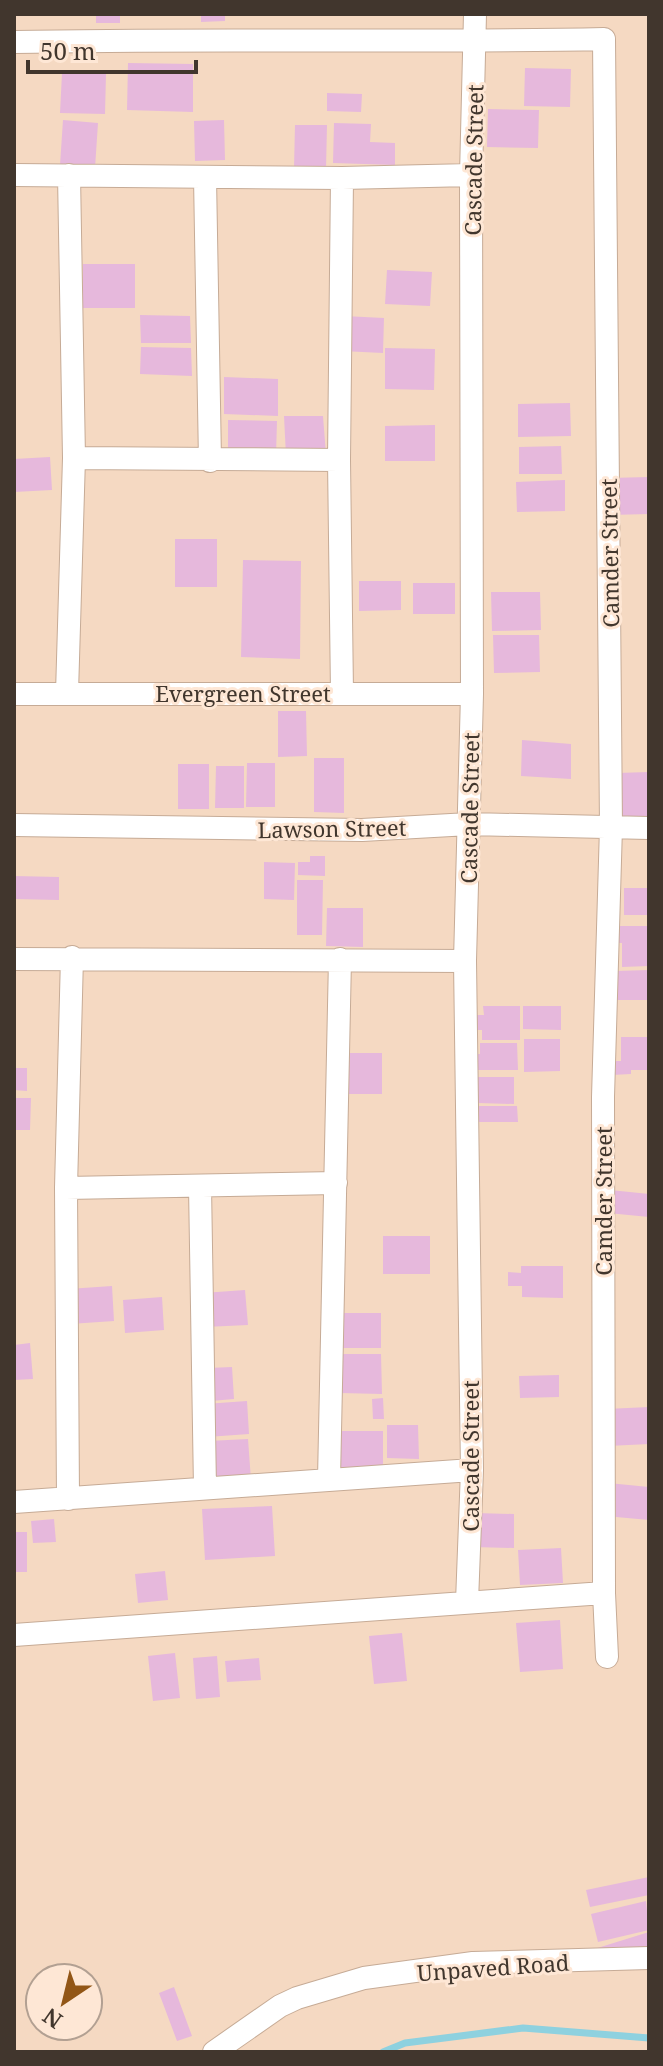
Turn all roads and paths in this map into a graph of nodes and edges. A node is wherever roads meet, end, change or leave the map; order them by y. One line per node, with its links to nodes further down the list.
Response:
1 (475, 14): 3 (street, Cascade Street)
2 (14, 42): 3 (street, Camder Street)
3 (476, 42): 6 (street, Cascade Street); 18 (street, Camder Street)
4 (14, 175): 5 (street)
5 (69, 175): 7 (street); 9 (street)
6 (471, 175): 8 (street); 15 (street, Cascade Street)
7 (205, 177): 8 (street); 11 (street)
8 (342, 178): 10 (street)
9 (74, 458): 11 (street); 12 (street)
10 (339, 460): 11 (street); 13 (street)
11 (210, 461)
12 (67, 693): 13 (street, Evergreen Street); 14 (street, Evergreen Street)
13 (342, 693): 15 (street, Evergreen Street)
14 (14, 694)
15 (472, 694): 16 (street, Cascade Street)
16 (469, 824): 17 (street, Lawson Street); 18 (street, Lawson Street); 23 (street, Cascade Street)
17 (14, 825)
18 (611, 827): 19 (street, Lawson Street); 32 (street, Camder Street)
19 (649, 828)
20 (72, 957): 21 (street); 22 (street); 26 (street)
21 (14, 959)
22 (340, 959): 23 (street); 24 (street)
23 (465, 961): 27 (street, Cascade Street)
24 (336, 1183): 25 (street); 28 (street)
25 (200, 1186): 26 (street); 29 (street)
26 (66, 1188): 30 (street)
27 (472, 1470): 28 (street); 33 (street, Cascade Street)
28 (329, 1479): 29 (street)
29 (205, 1488): 30 (street)
30 (68, 1499): 31 (street)
31 (14, 1502)
32 (604, 1593): 33 (street); 35 (street, Camder Street)
33 (467, 1602): 34 (street)
34 (14, 1635)
35 (607, 1657)
36 (649, 1958): 37 (street, Unpaved Road)
37 (214, 2052)

